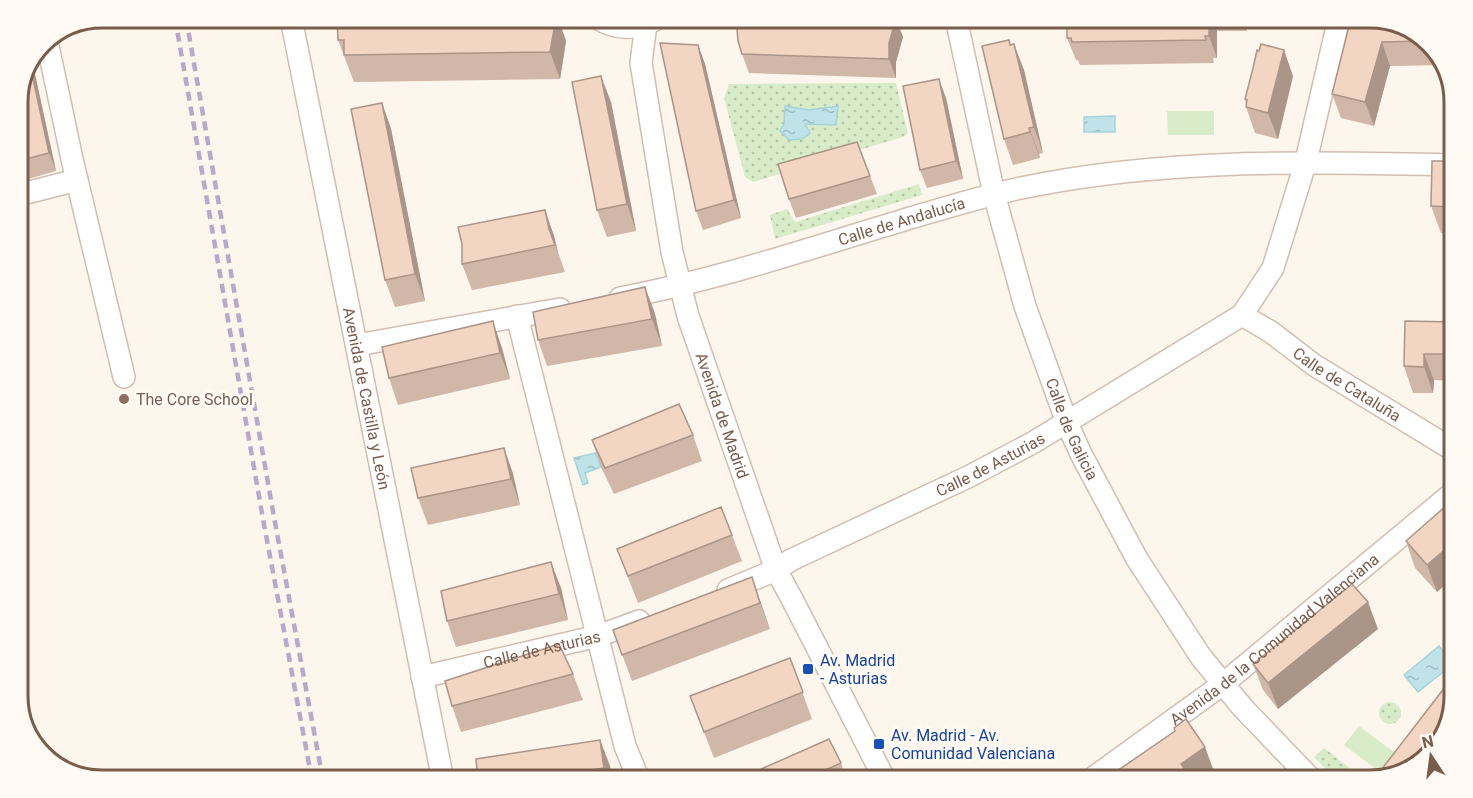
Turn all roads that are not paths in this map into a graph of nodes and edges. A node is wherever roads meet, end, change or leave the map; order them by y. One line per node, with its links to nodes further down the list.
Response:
1 (293, 28): 18 (street, Avenida de Castilla y León)
2 (617, 28): 7 (street)
3 (650, 28): 7 (street, Avenida de Madrid)
4 (958, 28): 12 (street, Calle de Galicia)
5 (1337, 28): 8 (street, Calle de Asturias)
6 (49, 51): 10 (street)
7 (641, 63): 13 (street, Avenida de Madrid)
8 (1306, 161): 9 (street, Calle de Andalucía); 12 (street, Calle de Andalucía); 16 (street, Calle de Asturias)
9 (1444, 165)
10 (77, 180): 11 (street); 19 (street)
11 (29, 192)
12 (994, 194): 13 (street, Calle de Andalucía); 20 (street, Calle de Galicia)
13 (680, 286): 14 (street, Calle de Andalucía); 23 (street, Avenida de Madrid)
14 (599, 302)
15 (575, 306): 17 (street)
16 (1242, 315): 20 (street, Calle de Asturias); 21 (street, Calle de Cataluña)
17 (517, 316): 18 (street); 26 (street)
18 (357, 345): 27 (street, Avenida de Castilla y León)
19 (124, 377)
20 (1067, 423): 23 (street, Calle de Asturias); 28 (street, Calle de Galicia)
21 (1444, 444)
22 (1444, 500): 28 (street, Avenida de la Comunidad Valenciana)
23 (776, 570): 24 (street, Calle de Asturias); 31 (street, Avenida de Madrid)
24 (705, 598)
25 (662, 613): 26 (street, Calle de Asturias)
26 (598, 636): 27 (street, Calle de Asturias); 30 (street)
27 (422, 677): 29 (street, Avenida de Castilla y León)
28 (1223, 684): 32 (street, Avenida de la Comunidad Valenciana); 33 (street, Calle de Galicia)
29 (441, 770)
30 (635, 770)
31 (880, 770)
32 (1104, 770)
33 (1301, 770)

